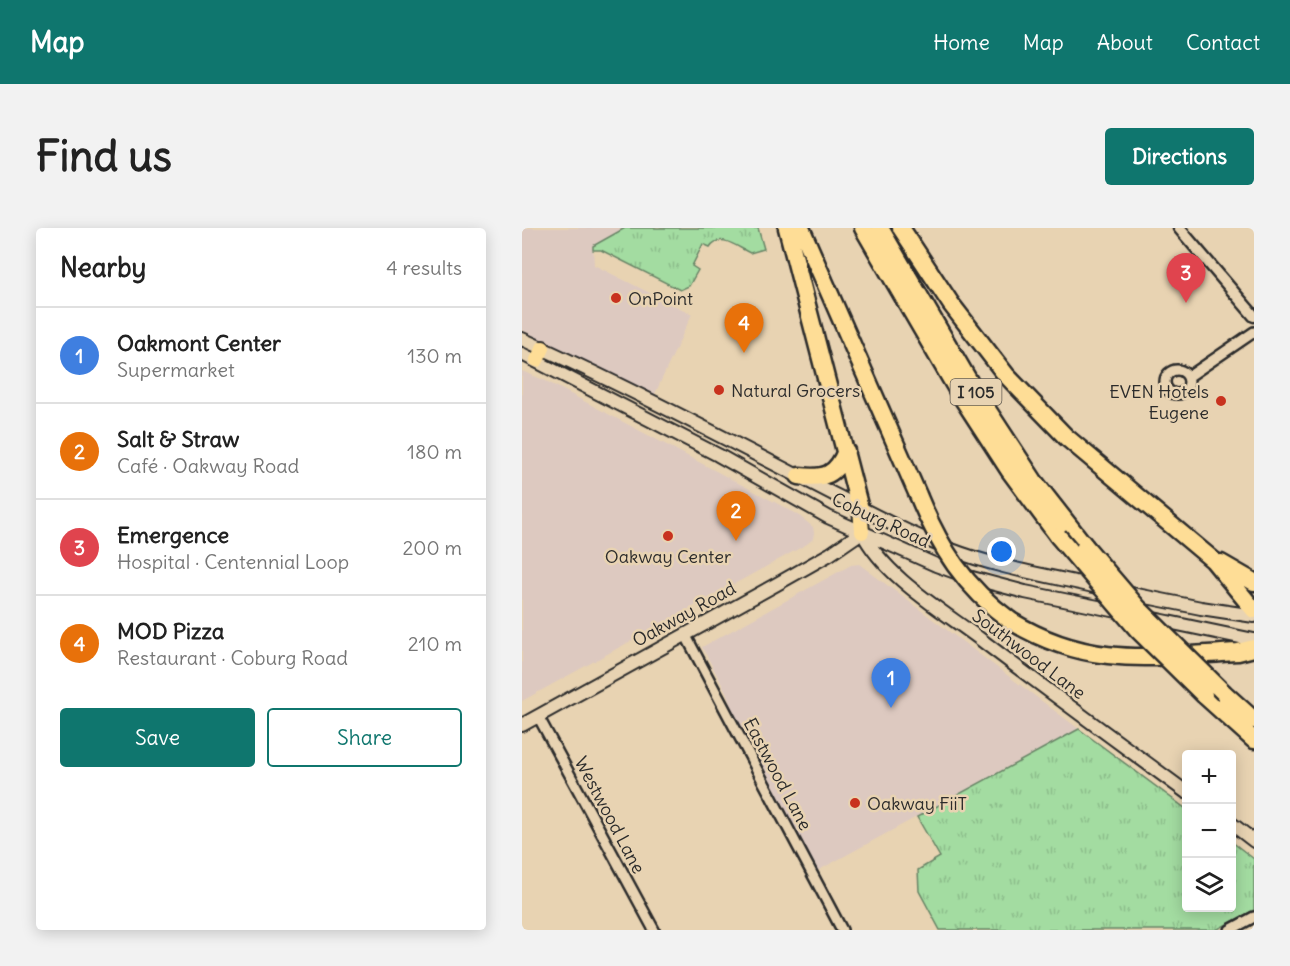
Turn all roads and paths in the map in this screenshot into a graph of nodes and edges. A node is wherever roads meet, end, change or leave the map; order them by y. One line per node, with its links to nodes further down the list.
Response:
1 (786, 228): 13 (highway)
2 (801, 228): 22 (highway, bridge)
3 (863, 228): 26 (highway, I 105, bridge)
4 (880, 228): 24 (highway, I 105, bridge)
5 (901, 228): 17 (highway)
6 (1179, 228): 7 (street)
7 (1254, 316)
8 (1254, 332): 12 (street)
9 (522, 339): 11 (main road, Coburg Road)
10 (522, 354): 11 (main road, Coburg Road)
11 (540, 354): 14 (main road, Coburg Road); 16 (main road, Coburg Road)
12 (1188, 377)
13 (846, 451): 14 (highway); 15 (highway)
14 (799, 476): 15 (main road, Coburg Road)
15 (860, 509): 16 (main road); 19 (main road, Coburg Road)
16 (862, 532): 20 (main road, Oakway Road); 21 (main road, Coburg Road); 27 (main road, Southwood Lane)
17 (1241, 578): 18 (highway)
18 (1254, 610)
19 (1254, 616)
20 (684, 634): 23 (main road, Oakway Road); 32 (street, Eastwood Lane)
21 (1254, 640)
22 (1254, 648)
23 (538, 716): 25 (main road, Oakway Road); 31 (street, Westwood Lane)
24 (1254, 720)
25 (522, 725)
26 (1254, 740)
27 (1182, 789)
28 (1236, 827): 29 (main road)
29 (1254, 841)
30 (1254, 917): 33 (street)
31 (654, 930)
32 (842, 930)
33 (1230, 930)

